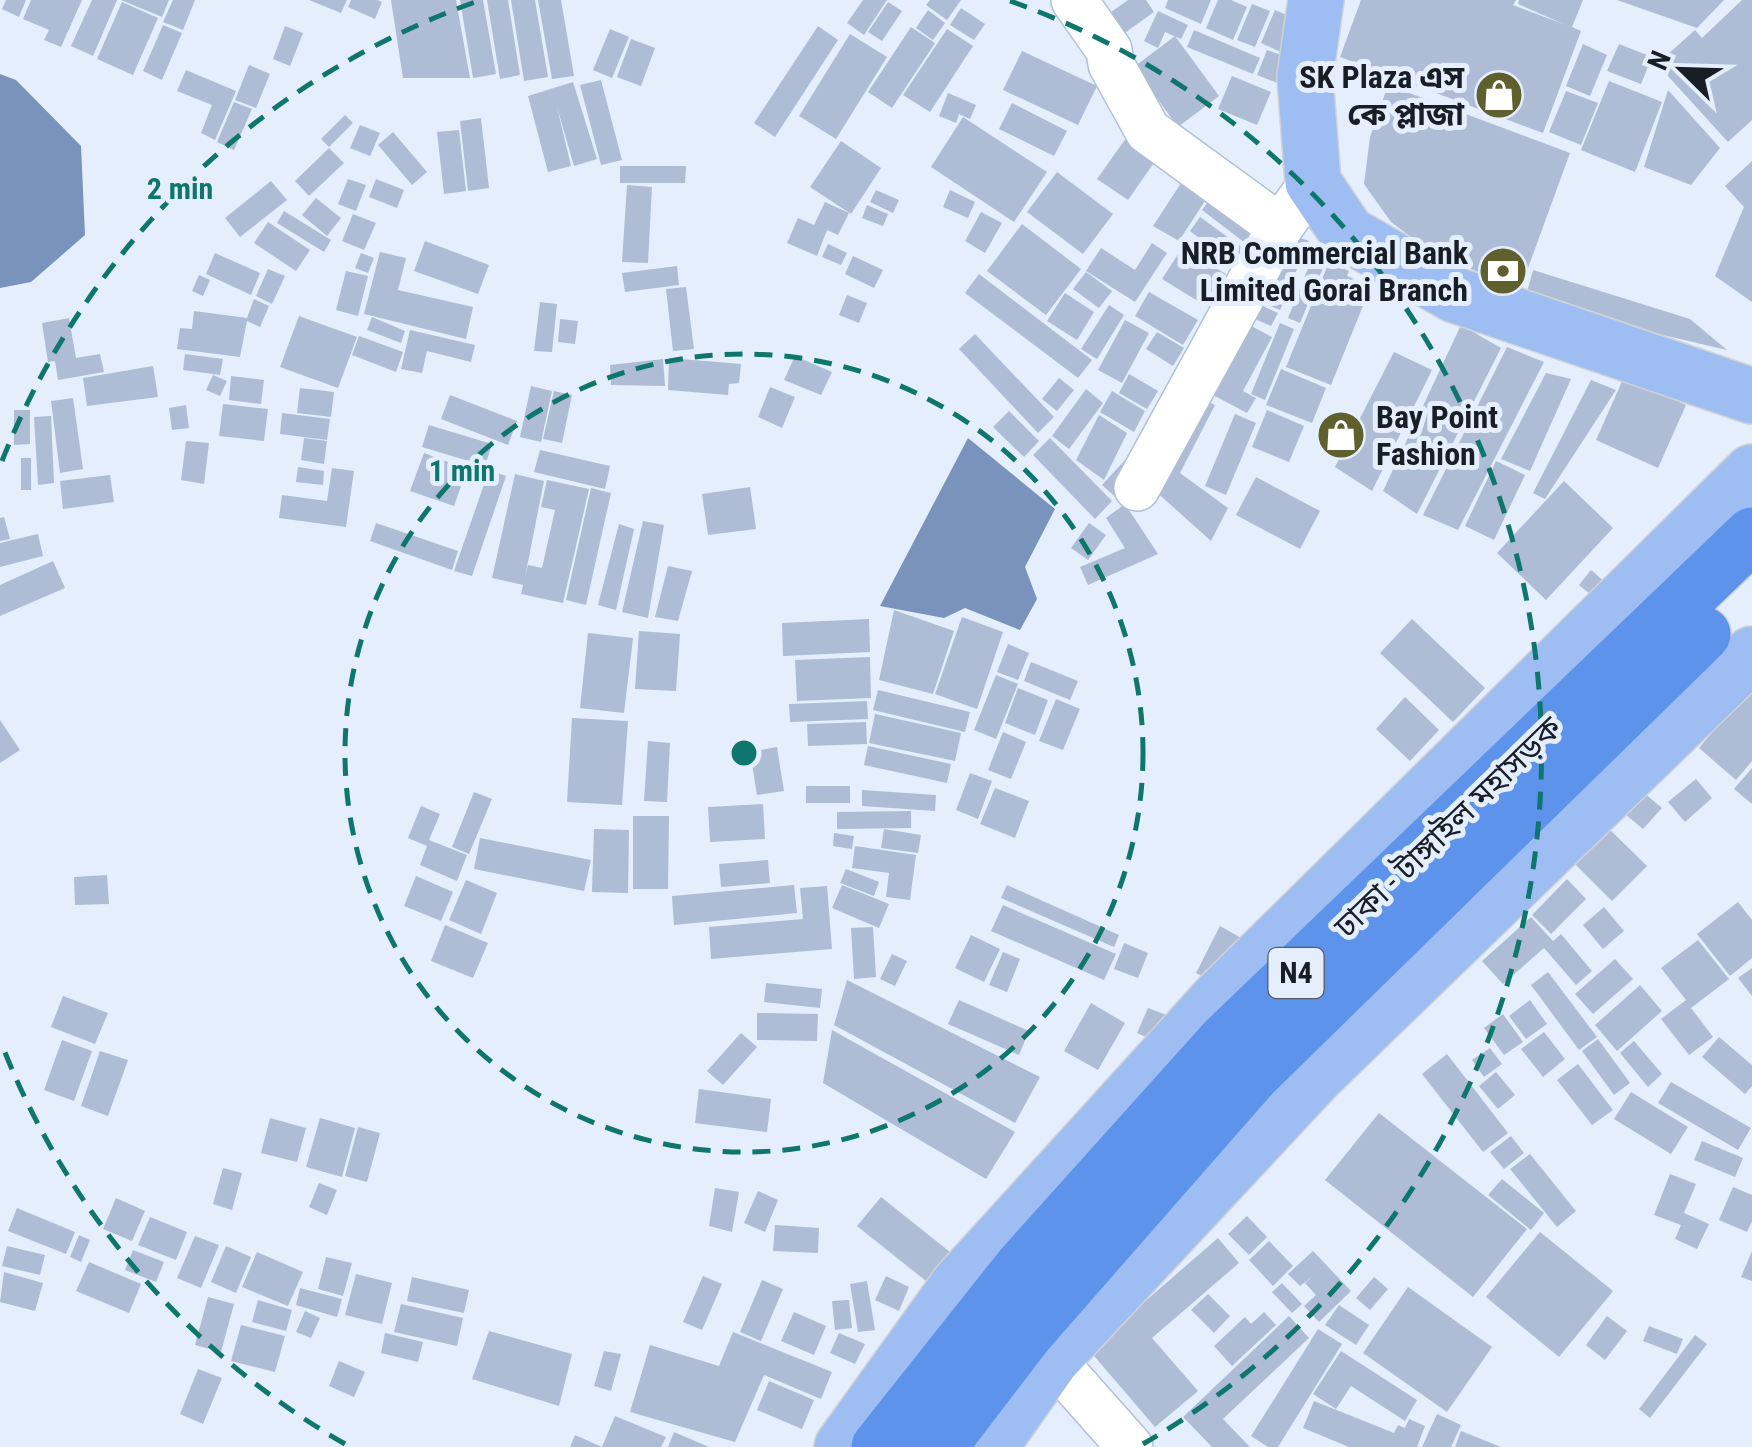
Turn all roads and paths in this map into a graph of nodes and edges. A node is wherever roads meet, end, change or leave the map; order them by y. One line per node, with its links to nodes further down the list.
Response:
1 (1074, 0): 4 (street)
2 (1316, 0): 3 (main road)
3 (1313, 182): 4 (street); 5 (main road)
4 (1280, 228): 7 (street)
5 (1752, 396)
6 (1752, 472): 12 (main road)
7 (1137, 488)
8 (1752, 535): 13 (highway, ঢাকা - টাঙ্গাইল মহাসড়ক / N4)
9 (1752, 586): 14 (highway, ঢাকা - টাঙ্গাইল মহাসড়ক / N4)
10 (1752, 654): 11 (main road)
11 (1052, 1359): 15 (main road); 16 (street)
12 (842, 1447)
13 (880, 1447)
14 (939, 1447)
15 (990, 1447)
16 (1130, 1447)

